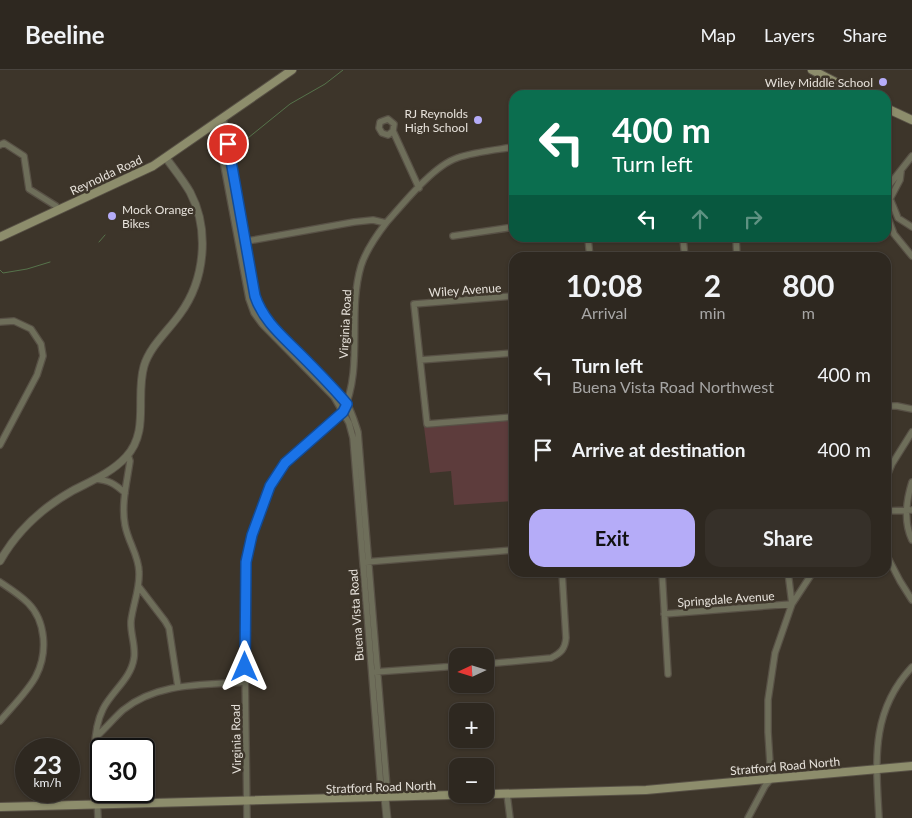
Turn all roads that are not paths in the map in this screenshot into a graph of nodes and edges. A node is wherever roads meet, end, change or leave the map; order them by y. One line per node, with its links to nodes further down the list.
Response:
1 (292, 70): 5 (main road, Reynolda Road)
2 (812, 70): 3 (main road)
3 (851, 90)
4 (891, 111): 6 (main road)
5 (223, 118): 7 (main road, Reynolda Road); 24 (street)
6 (910, 121)
7 (216, 123): 12 (main road, Reynolda Road); 24 (street)
8 (393, 132): 13 (street)
9 (0, 145): 16 (street)
10 (509, 148): 13 (street, Virginia Road)
11 (912, 156): 14 (street)
12 (166, 158): 16 (main road, Reynolda Road); 37 (street)
13 (418, 188): 17 (street, Virginia Road)
14 (891, 193)
15 (891, 203): 18 (street)
16 (58, 210): 23 (main road, Reynolda Road)
17 (386, 223): 24 (street); 30 (street, Virginia Road)
18 (909, 225): 21 (street)
19 (891, 226): 21 (street)
20 (509, 228): 22 (street)
21 (894, 234): 25 (street)
22 (453, 236)
23 (0, 237)
24 (242, 242): 30 (street); 33 (street, Buena Vista Road)
25 (912, 256)
26 (509, 296): 29 (street, Wiley Avenue)
27 (0, 322): 36 (street)
28 (509, 353): 29 (street)
29 (420, 360): 34 (street)
30 (347, 404): 33 (street, Virginia Road); 47 (street)
31 (891, 406): 32 (street)
32 (912, 409)
33 (343, 412): 47 (street, Buena Vista Road); 63 (street, Virginia Road)
34 (509, 417)
35 (912, 432): 38 (street)
36 (0, 445)
37 (128, 455): 39 (street); 41 (street)
38 (891, 466)
39 (95, 479): 41 (street); 46 (street)
40 (912, 482): 42 (street)
41 (125, 493): 54 (street)
42 (909, 510): 43 (street); 44 (street)
43 (891, 511)
44 (912, 540)
45 (509, 550): 47 (street)
46 (0, 561)
47 (366, 562): 61 (street, Buena Vista Road)
48 (891, 564): 55 (street)
49 (562, 577): 58 (street)
50 (662, 577): 57 (street, Springdale Avenue)
51 (789, 577): 56 (street)
52 (810, 577): 56 (street, Springdale Avenue)
53 (0, 582): 65 (street)
54 (139, 587): 64 (street); 66 (street)
55 (912, 600)
56 (792, 604): 57 (street, Springdale Avenue); 69 (street)
57 (664, 614): 62 (street)
58 (494, 663)
59 (912, 666): 68 (street)
60 (449, 667): 61 (street)
61 (375, 672): 71 (street, Buena Vista Road)
62 (668, 674)
63 (245, 682): 64 (street); 72 (street, Virginia Road)
64 (178, 687): 66 (street)
65 (0, 721)
66 (96, 738)
67 (912, 766): 68 (main road, Stratford Road North)
68 (876, 769): 69 (main road, Stratford Road North); 80 (street)
69 (771, 779): 70 (main road, Stratford Road North); 79 (street)
70 (507, 794): 71 (main road, Stratford Road North); 78 (street)
71 (385, 798): 72 (main road, Stratford Road North); 77 (street, Buena Vista Road)
72 (246, 802): 73 (main road, Stratford Road North); 76 (street, Virginia Road)
73 (98, 804): 74 (main road, Stratford Road North); 75 (street)
74 (0, 807)
75 (98, 818)
76 (247, 818)
77 (387, 818)
78 (510, 818)
79 (748, 818)
80 (879, 818)

